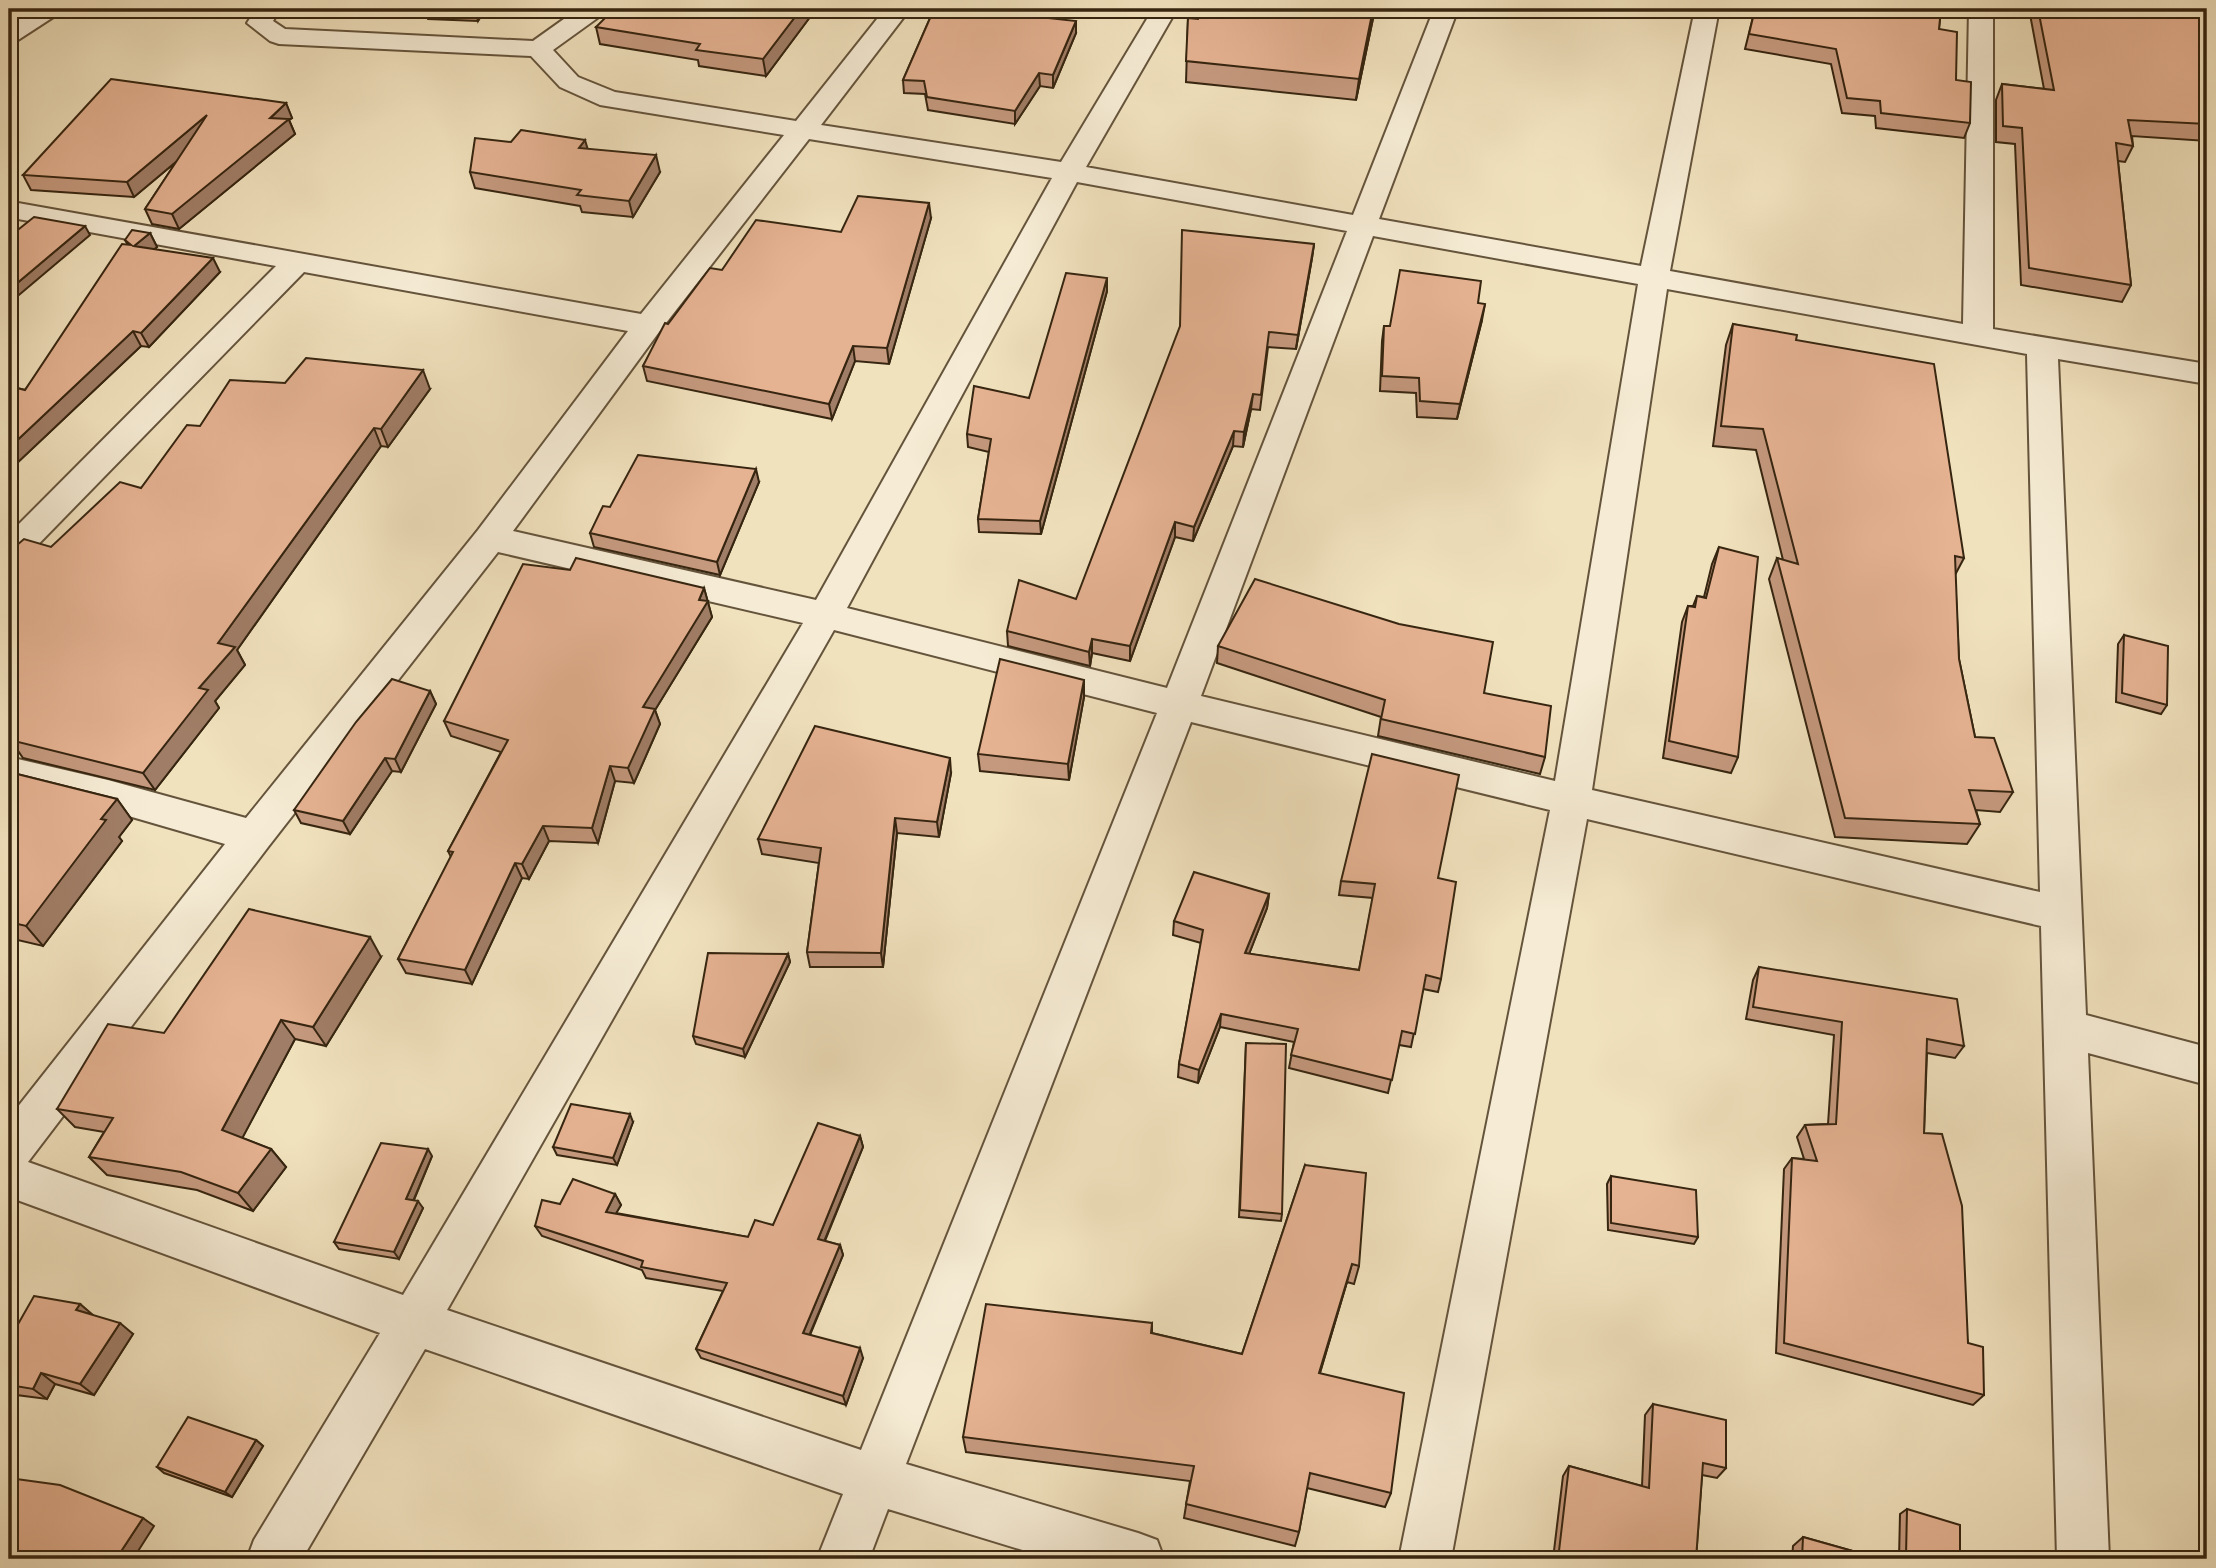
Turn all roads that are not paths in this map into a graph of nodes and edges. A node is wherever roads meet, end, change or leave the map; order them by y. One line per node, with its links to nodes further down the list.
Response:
1 (49, 9): 9 (street)
2 (268, 9): 10 (street)
3 (594, 9): 10 (street)
4 (898, 9): 11 (street)
5 (1165, 9): 12 (street)
6 (1446, 9): 14 (street)
7 (1707, 9): 16 (street)
8 (1981, 9): 18 (street)
9 (9, 35)
10 (538, 49): 11 (street)
11 (803, 128): 12 (street); 17 (street)
12 (1069, 172): 14 (street); 23 (street)
13 (12, 214): 15 (street)
14 (1361, 225): 16 (street); 24 (street)
15 (296, 263): 17 (street); 22 (street)
16 (1654, 277): 18 (street); 26 (street)
17 (649, 326): 21 (street)
18 (1978, 336): 19 (street)
19 (2042, 346): 20 (street); 28 (street)
20 (2207, 374)
21 (491, 538): 23 (street); 27 (street)
22 (9, 554)
23 (825, 615): 24 (street); 33 (street)
24 (1179, 705): 26 (street); 34 (street)
25 (9, 772): 27 (street)
26 (1571, 800): 28 (street); 38 (street)
27 (254, 836): 31 (street)
28 (2059, 913): 29 (street)
29 (2064, 1028): 30 (street); 39 (street)
30 (2207, 1066)
31 (9, 1153)
32 (9, 1176): 33 (street)
33 (414, 1322): 34 (street); 35 (street)
34 (875, 1480): 36 (street); 37 (street)
35 (273, 1559)
36 (843, 1559)
37 (1138, 1559)
38 (1425, 1559)
39 (2082, 1559)

